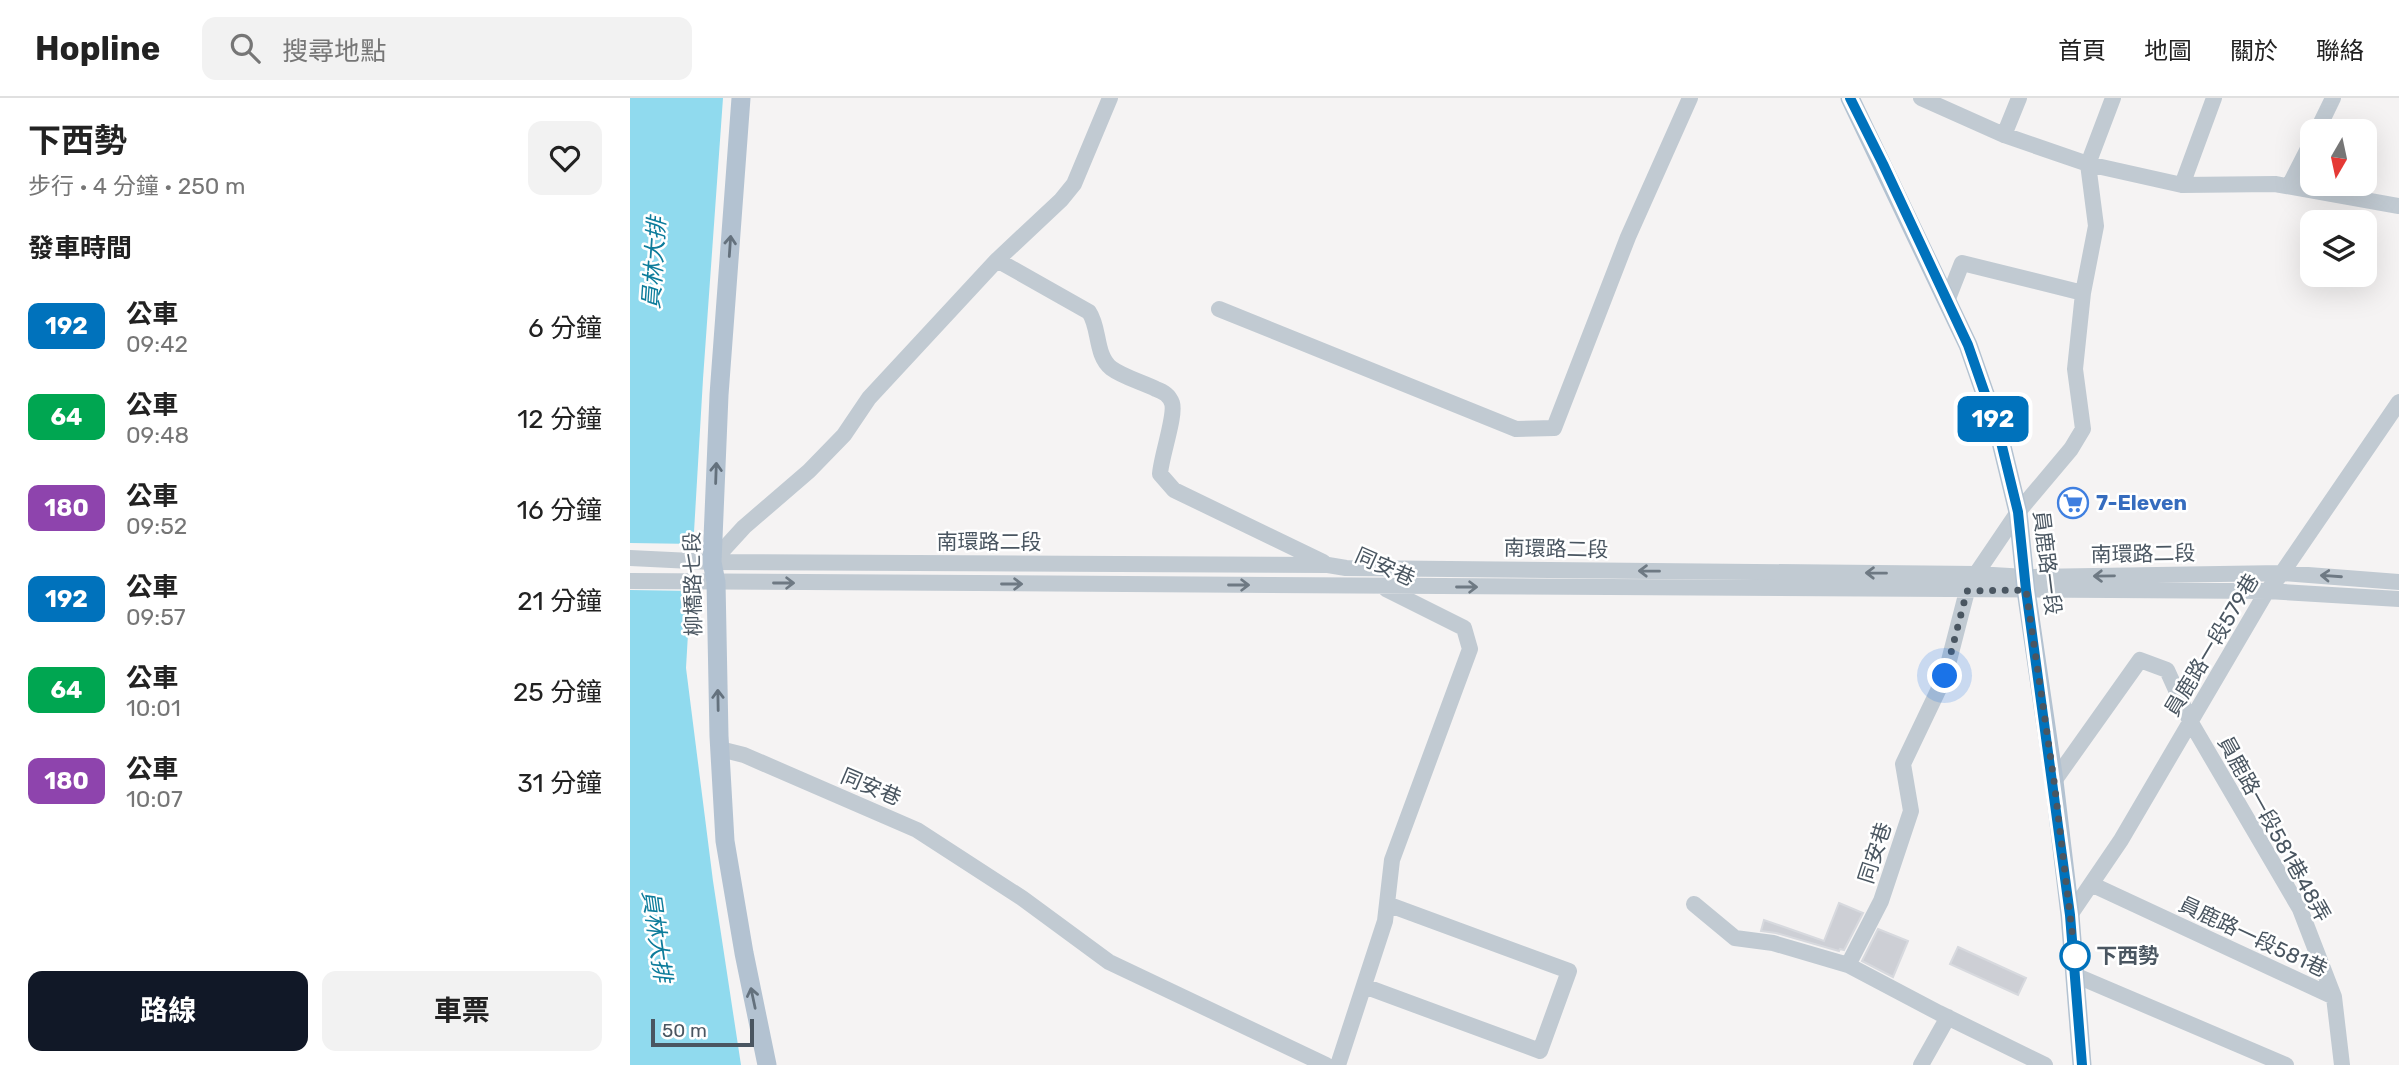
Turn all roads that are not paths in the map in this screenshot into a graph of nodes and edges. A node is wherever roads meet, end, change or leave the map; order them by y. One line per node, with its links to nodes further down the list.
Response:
1 (741, 98): 24 (main road, 柳橋路七段, one-way to 1)
2 (1110, 98): 17 (street)
3 (1690, 98): 20 (street)
4 (1850, 98): 19 (main road, 員鹿路一段)
5 (1921, 98): 11 (street)
6 (2019, 98): 11 (street)
7 (2113, 98): 12 (street)
8 (2214, 98): 14 (street)
9 (2333, 98): 10 (street)
10 (2323, 119)
11 (2004, 135): 12 (street)
12 (2088, 164): 14 (street); 18 (street)
13 (2300, 164): 15 (street)
14 (2182, 185): 15 (street)
15 (2289, 186): 16 (street)
16 (2399, 206)
17 (997, 260): 24 (street); 25 (street, 同安巷)
18 (2083, 293): 19 (street); 22 (street)
19 (1947, 301): 22 (main road, 員鹿路一段)
20 (1219, 309)
21 (2399, 402): 26 (street, 員鹿路一段579巷)
22 (2018, 512): 27 (street); 31 (main road, 員鹿路一段)
23 (630, 558): 24 (street, 南環路二段)
24 (705, 561): 25 (street, 南環路二段); 29 (main road, 柳橋路七段)
25 (1328, 565): 27 (street, 南環路二段, one-way to 25); 32 (street, 同安巷)
26 (2282, 573): 30 (street, 南環路二段, one-way to 26); 31 (street, 南環路二段, one-way to 31); 34 (street, 員鹿路一段579巷)
27 (1976, 574): 31 (street, 南環路二段)
28 (630, 581): 29 (street, 南環路二段)
29 (707, 582): 32 (street, 南環路二段, one-way to 32); 37 (main road, 柳橋路七段, one-way to 29)
30 (2399, 582)
31 (2026, 583): 33 (street, 南環路二段); 34 (street, 南環路二段); 38 (main road, 員鹿路一段)
32 (1381, 586): 33 (street, 南環路二段, one-way to 33); 40 (street, 同安巷)
33 (1967, 591): 43 (street, 同安巷)
34 (2267, 591): 35 (street, 南環路二段); 36 (street, 員鹿路一段579巷)
35 (2399, 599)
36 (2190, 721): 38 (street, 員鹿路一段581巷48弄); 39 (street, 員鹿路一段579巷); 46 (street, 員鹿路一段581巷48弄)
37 (720, 749): 48 (main road, 柳橋路七段, one-way to 37); 49 (street, 同安巷)
38 (2054, 781): 42 (main road, 員鹿路一段)
39 (2093, 885): 42 (street, 員鹿路一段579巷); 46 (street, 員鹿路一段581巷)
40 (1387, 904): 45 (street, 同安巷); 45 (street)
41 (1694, 904): 43 (street)
42 (2070, 915): 44 (main road, 員鹿路一段)
43 (1848, 965): 47 (street)
44 (2077, 976): 53 (main road, 員鹿路一段); 54 (street)
45 (1364, 986): 50 (street, 同安巷)
46 (2334, 998): 55 (street, 員鹿路一段581巷)
47 (1948, 1017): 51 (street); 52 (street)
48 (768, 1065)
49 (1326, 1065)
50 (1338, 1065)
51 (1921, 1065)
52 (2045, 1065)
53 (2082, 1065)
54 (2286, 1065)
55 (2342, 1065)

